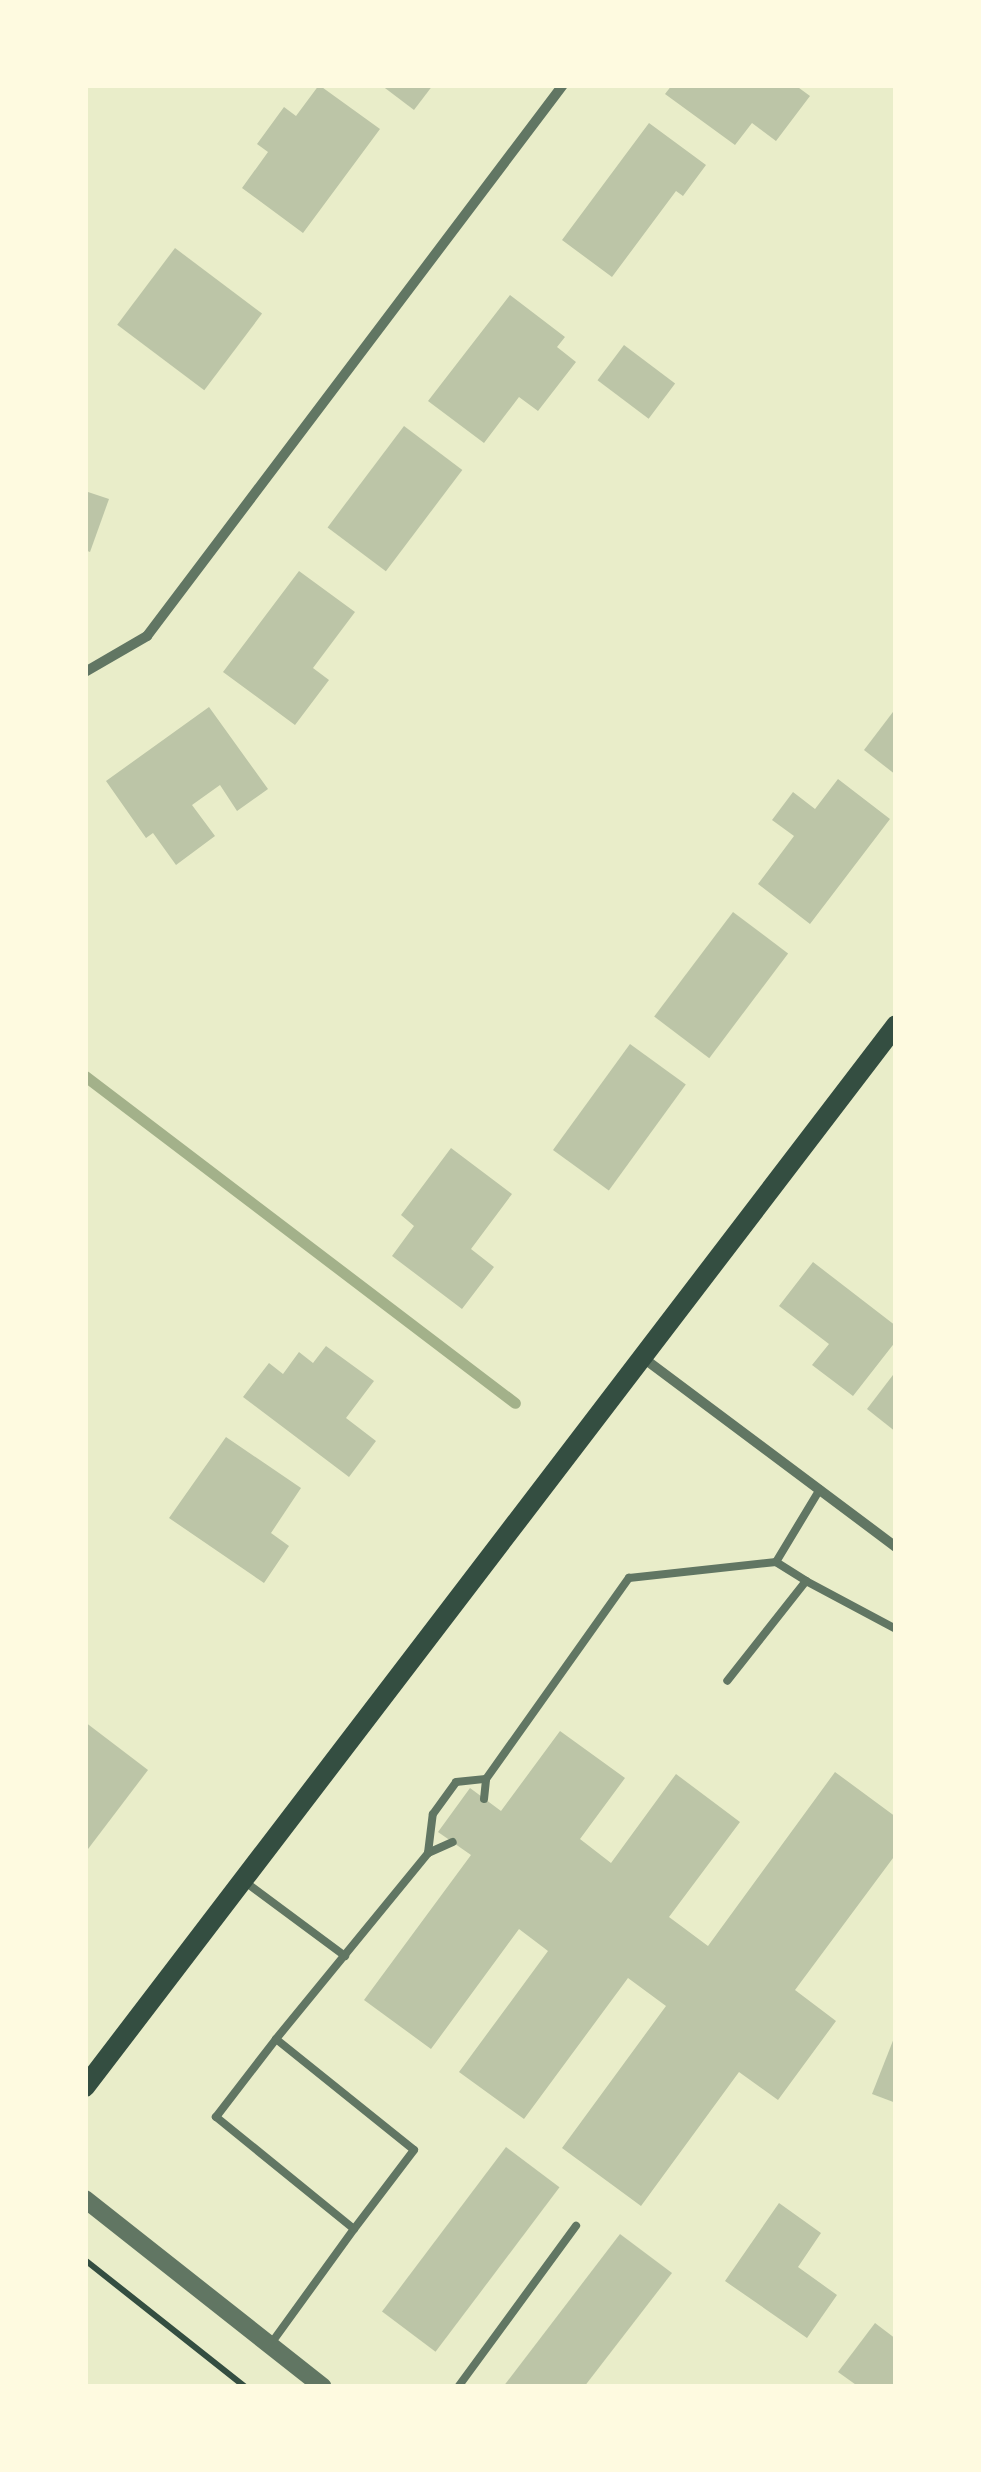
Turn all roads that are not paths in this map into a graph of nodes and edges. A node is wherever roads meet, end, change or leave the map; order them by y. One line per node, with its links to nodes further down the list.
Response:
1 (563, 85): 2 (street)
2 (85, 672)
3 (896, 1025): 4 (main road)
4 (646, 1360): 5 (street); 15 (main road)
5 (820, 1489): 6 (street); 7 (lane)
6 (896, 1547)
7 (776, 1562): 8 (lane); 11 (lane)
8 (806, 1581): 9 (lane); 10 (lane)
9 (896, 1629)
10 (728, 1681)
11 (486, 1779): 12 (lane); 14 (lane)
12 (484, 1798)
13 (452, 1842): 14 (lane)
14 (428, 1852): 16 (lane)
15 (244, 1880): 16 (lane); 18 (main road)
16 (345, 1956): 17 (lane)
17 (276, 2040): 21 (lane); 21 (lane)
18 (85, 2088)
19 (85, 2199): 22 (street)
20 (576, 2226): 24 (lane)
21 (354, 2230): 22 (lane)
22 (270, 2344): 23 (street)
23 (322, 2387)
24 (458, 2387)

